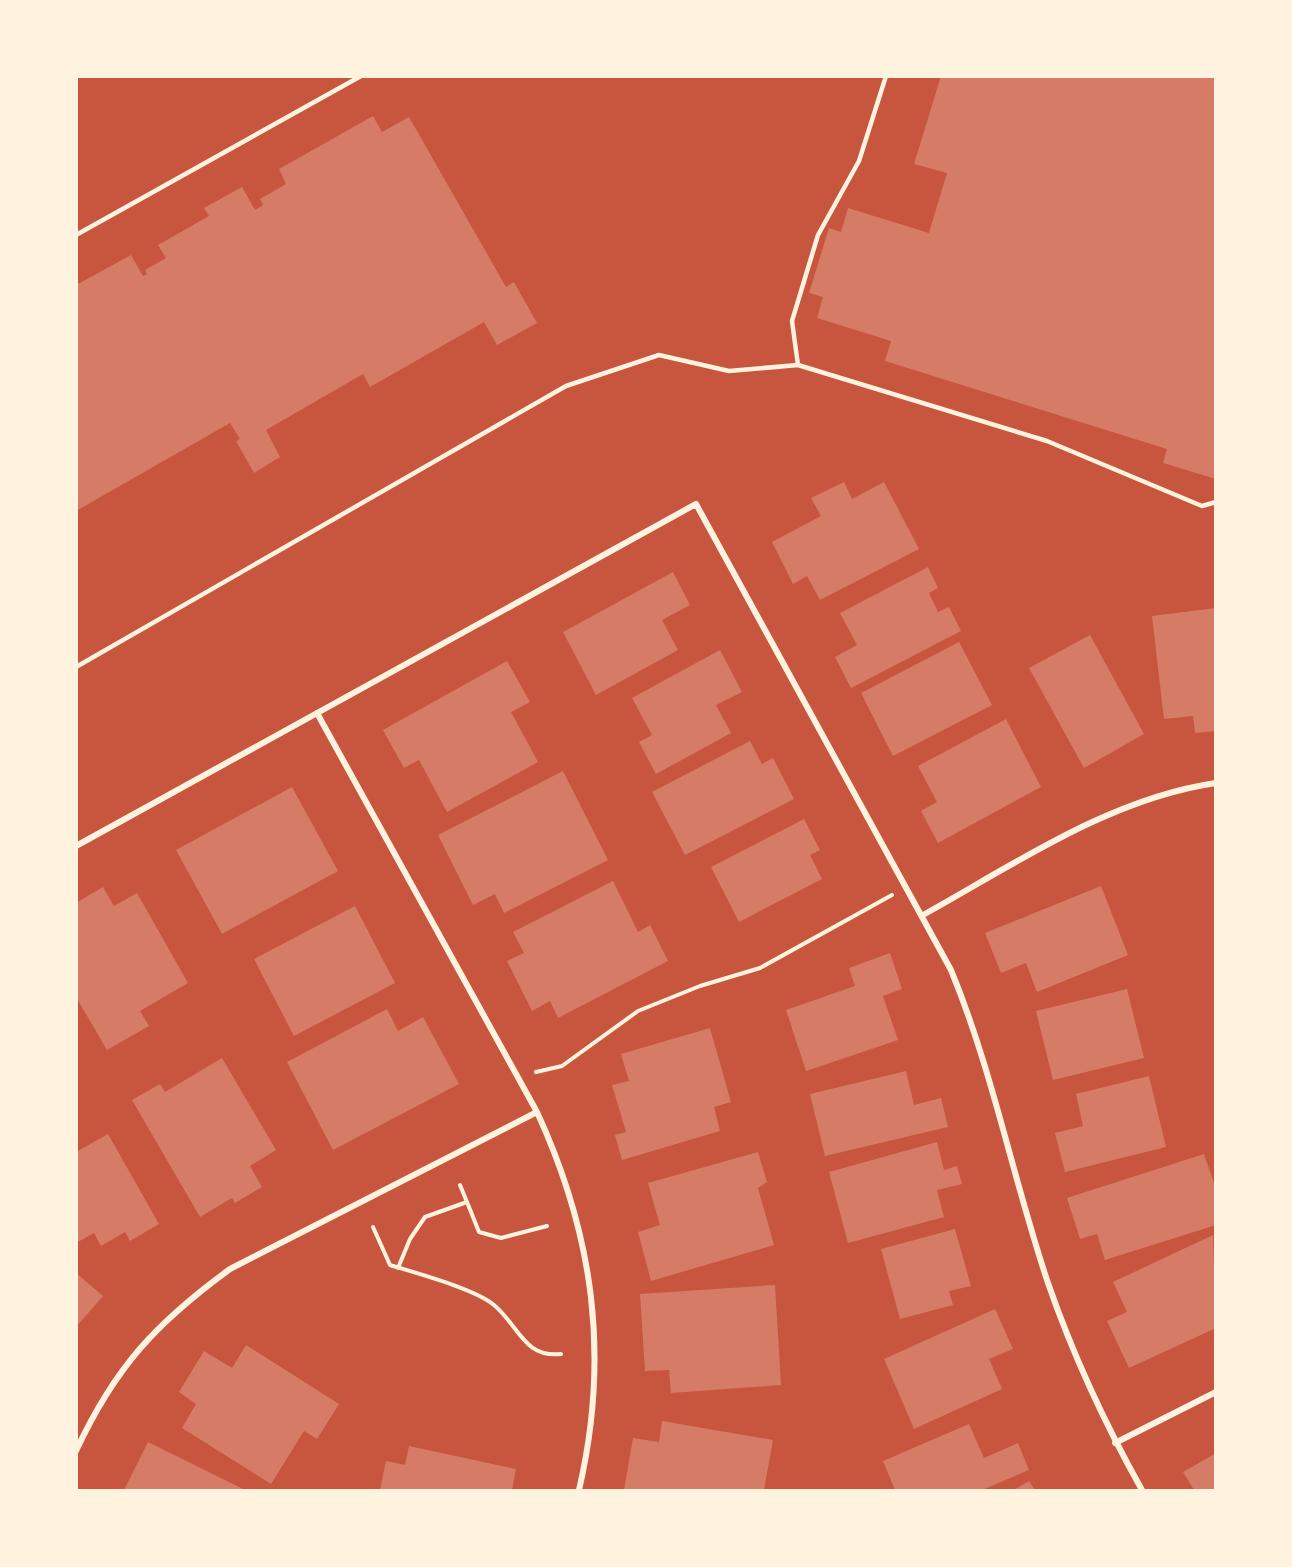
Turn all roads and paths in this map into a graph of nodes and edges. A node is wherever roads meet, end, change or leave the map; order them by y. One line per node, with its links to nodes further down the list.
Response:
1 (362, 76): 3 (lane)
2 (886, 76): 4 (lane)
3 (76, 236)
4 (798, 365): 5 (lane); 6 (lane)
5 (1215, 502)
6 (76, 667)
7 (317, 713): 9 (street); 10 (street); 12 (street)
8 (1215, 783): 11 (street)
9 (76, 846)
10 (907, 886): 11 (street); 12 (path)
11 (923, 915): 21 (street)
12 (518, 1077): 13 (street)
13 (537, 1112): 22 (street); 23 (street)
14 (460, 1185): 15 (path)
15 (467, 1202): 17 (path); 18 (path)
16 (373, 1227): 18 (path)
17 (547, 1227)
18 (398, 1268): 19 (path)
19 (561, 1354)
20 (1215, 1392): 21 (street)
21 (1115, 1443): 24 (street)
22 (76, 1451)
23 (579, 1491)
24 (1142, 1491)

